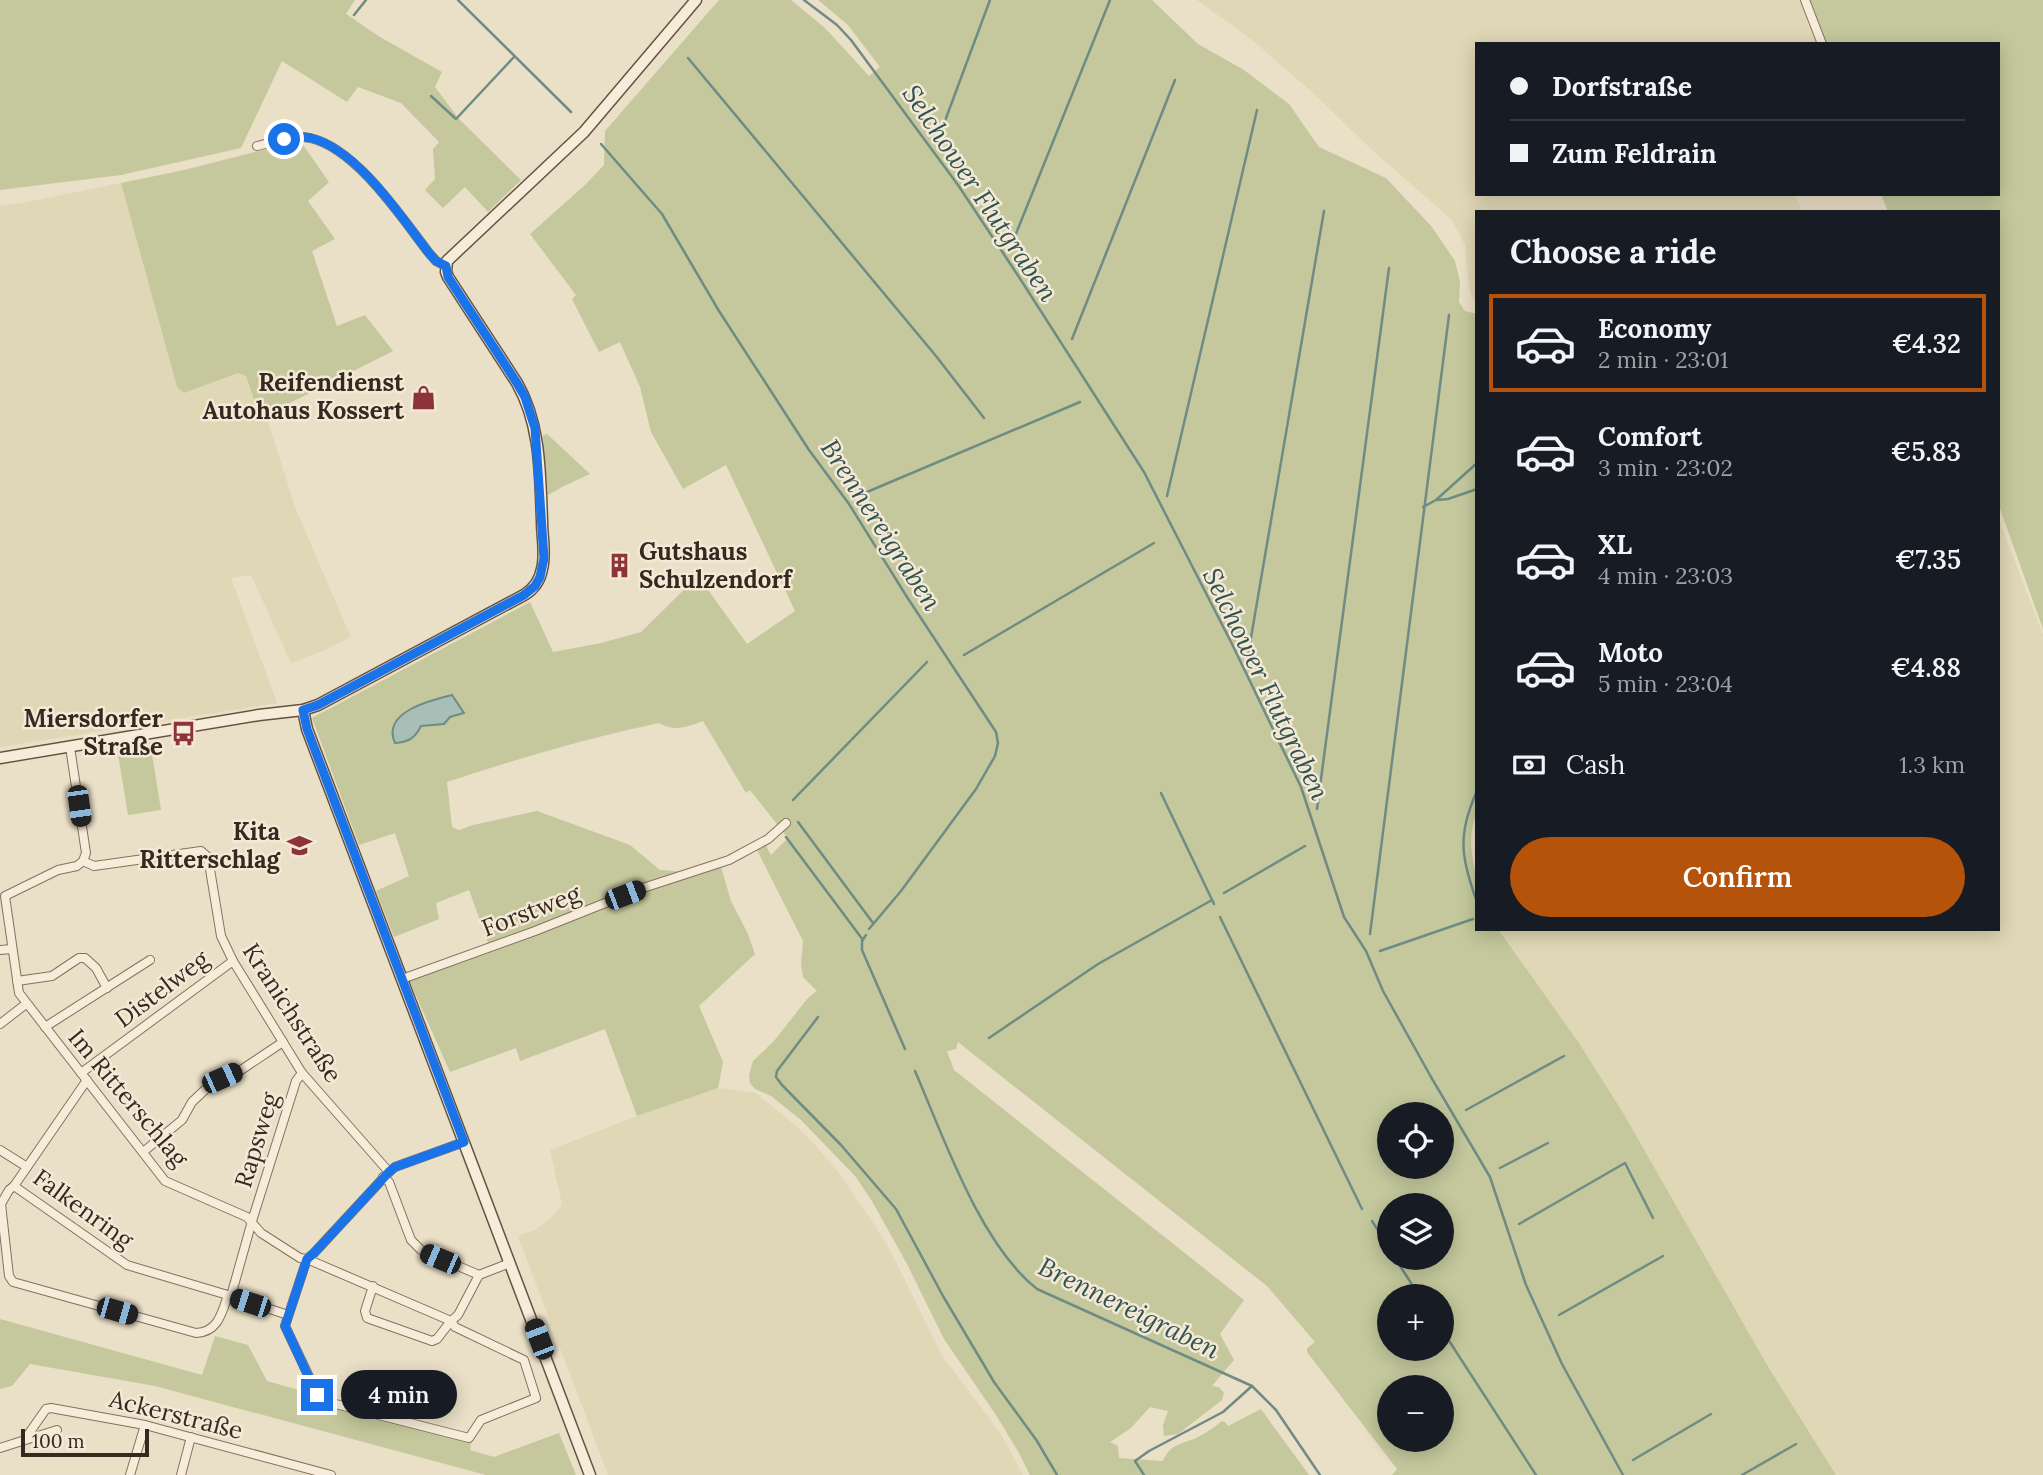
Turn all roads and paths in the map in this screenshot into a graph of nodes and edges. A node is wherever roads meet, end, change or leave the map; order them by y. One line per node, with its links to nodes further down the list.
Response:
1 (696, 0): 5 (street)
2 (1805, 0): 3 (street)
3 (1821, 42)
4 (257, 146): 5 (street)
5 (446, 266): 6 (street)
6 (303, 710): 7 (street); 15 (street)
7 (70, 747): 8 (street); 10 (street)
8 (0, 758)
9 (786, 823): 15 (street, Forstweg)
10 (83, 861): 11 (street, Im Ritterschlag); 14 (street, Kranichstraße)
11 (12, 948): 12 (street); 16 (street, Im Ritterschlag)
12 (0, 950)
13 (150, 960): 17 (street)
14 (233, 961): 21 (street, Kranichstraße); 23 (street, Distelweg)
15 (402, 979): 24 (street)
16 (17, 981): 17 (street); 18 (street, Im Ritterschlag)
17 (107, 988): 20 (street)
18 (26, 1004): 19 (street); 20 (street, Im Ritterschlag)
19 (0, 1024)
20 (45, 1027): 23 (street, Im Ritterschlag)
21 (283, 1042): 22 (street, Kranichstraße); 26 (street)
22 (302, 1073): 28 (street, Kranichstraße); 30 (street, Rapsweg)
23 (84, 1077): 26 (street, Im Ritterschlag); 27 (street, Falkenring)
24 (464, 1142): 28 (street); 32 (street)
25 (0, 1150): 27 (street, Falkenring)
26 (143, 1152): 30 (street, Im Ritterschlag)
27 (27, 1167): 29 (street, Falkenring)
28 (386, 1174): 31 (street); 33 (street, Kranichstraße)
29 (14, 1186): 35 (street, Falkenring); 35 (street)
30 (252, 1221): 31 (street, Im Ritterschlag); 35 (street)
31 (307, 1259): 34 (street, Im Ritterschlag); 36 (street)
32 (510, 1263): 33 (street); 46 (street)
33 (479, 1275): 37 (street)
34 (373, 1286): 37 (street, Im Ritterschlag); 37 (street)
35 (229, 1296): 36 (street, Falkenring)
36 (288, 1315): 37 (street, Im Ritterschlag)
37 (451, 1321)
38 (145, 1425): 40 (street, Ackerstraße); 41 (street, Ackerstraße); 43 (street)
39 (57, 1430): 41 (street)
40 (191, 1437): 44 (street); 45 (street, Ackerstraße)
41 (25, 1439): 42 (street)
42 (0, 1448)
43 (130, 1475)
44 (181, 1475)
45 (331, 1475)
46 (590, 1475)

